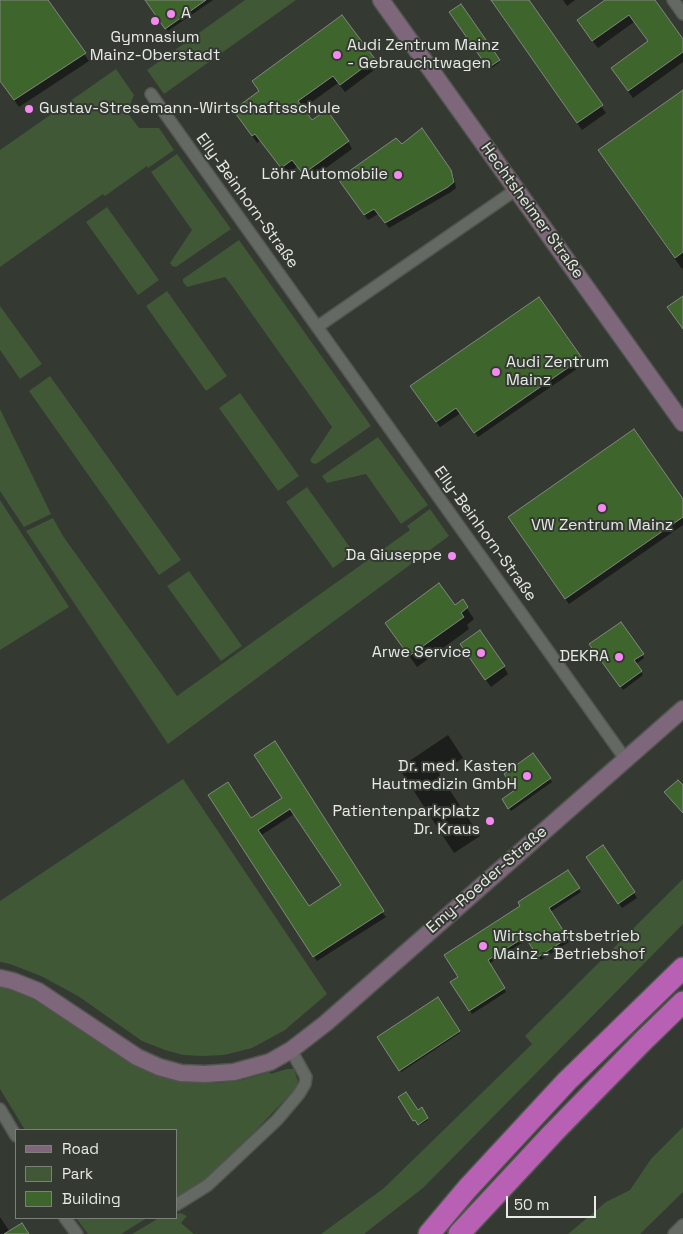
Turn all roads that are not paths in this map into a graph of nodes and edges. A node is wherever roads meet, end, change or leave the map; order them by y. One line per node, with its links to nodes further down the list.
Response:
1 (381, 0): 5 (street, Hechtsheimer Straße)
2 (674, 0): 3 (street)
3 (683, 14)
4 (151, 94): 6 (street, Elly-Beinhorn-Straße)
5 (516, 189): 6 (street); 7 (street, Hechtsheimer Straße)
6 (317, 327): 9 (street, Elly-Beinhorn-Straße)
7 (683, 423)
8 (683, 709): 9 (street, Emy-Roeder-Straße)
9 (626, 760): 13 (street, Emy-Roeder-Straße)
10 (683, 968): 16 (highway)
11 (0, 978): 13 (street, Emy-Roeder-Straße)
12 (683, 1002): 23 (highway)
13 (291, 1050): 17 (street)
14 (0, 1108): 15 (street)
15 (15, 1134)
16 (467, 1189): 21 (highway); 22 (highway)
17 (178, 1204)
18 (66, 1219): 20 (street)
19 (683, 1225): 24 (street)
20 (77, 1234)
21 (414, 1234)
22 (430, 1234)
23 (459, 1234)
24 (674, 1234)

